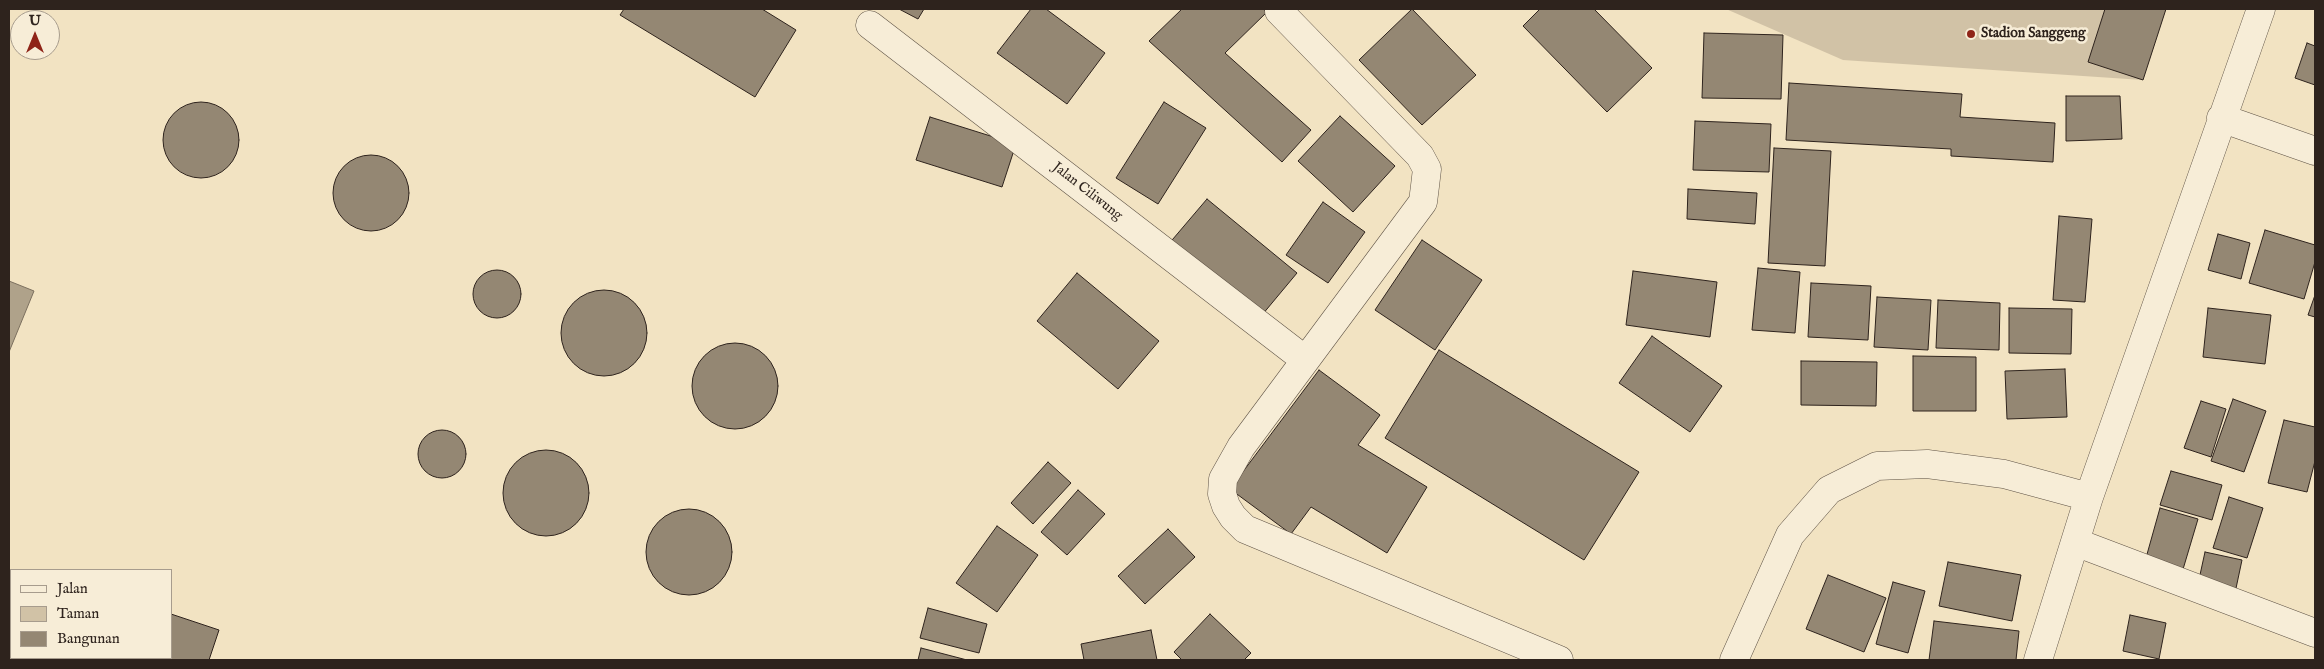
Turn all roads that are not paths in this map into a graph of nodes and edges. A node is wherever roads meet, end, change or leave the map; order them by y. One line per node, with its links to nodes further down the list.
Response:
1 (2261, 9): 4 (street)
2 (1278, 11): 6 (street)
3 (870, 25): 6 (street, Jalan Ciliwung)
4 (2221, 118): 5 (street); 7 (street)
5 (2315, 150)
6 (1304, 359): 10 (street)
7 (2089, 497): 8 (street); 11 (street)
8 (2075, 542): 9 (street); 12 (street)
9 (2315, 633)
10 (1559, 660)
11 (1734, 660)
12 (2038, 660)

